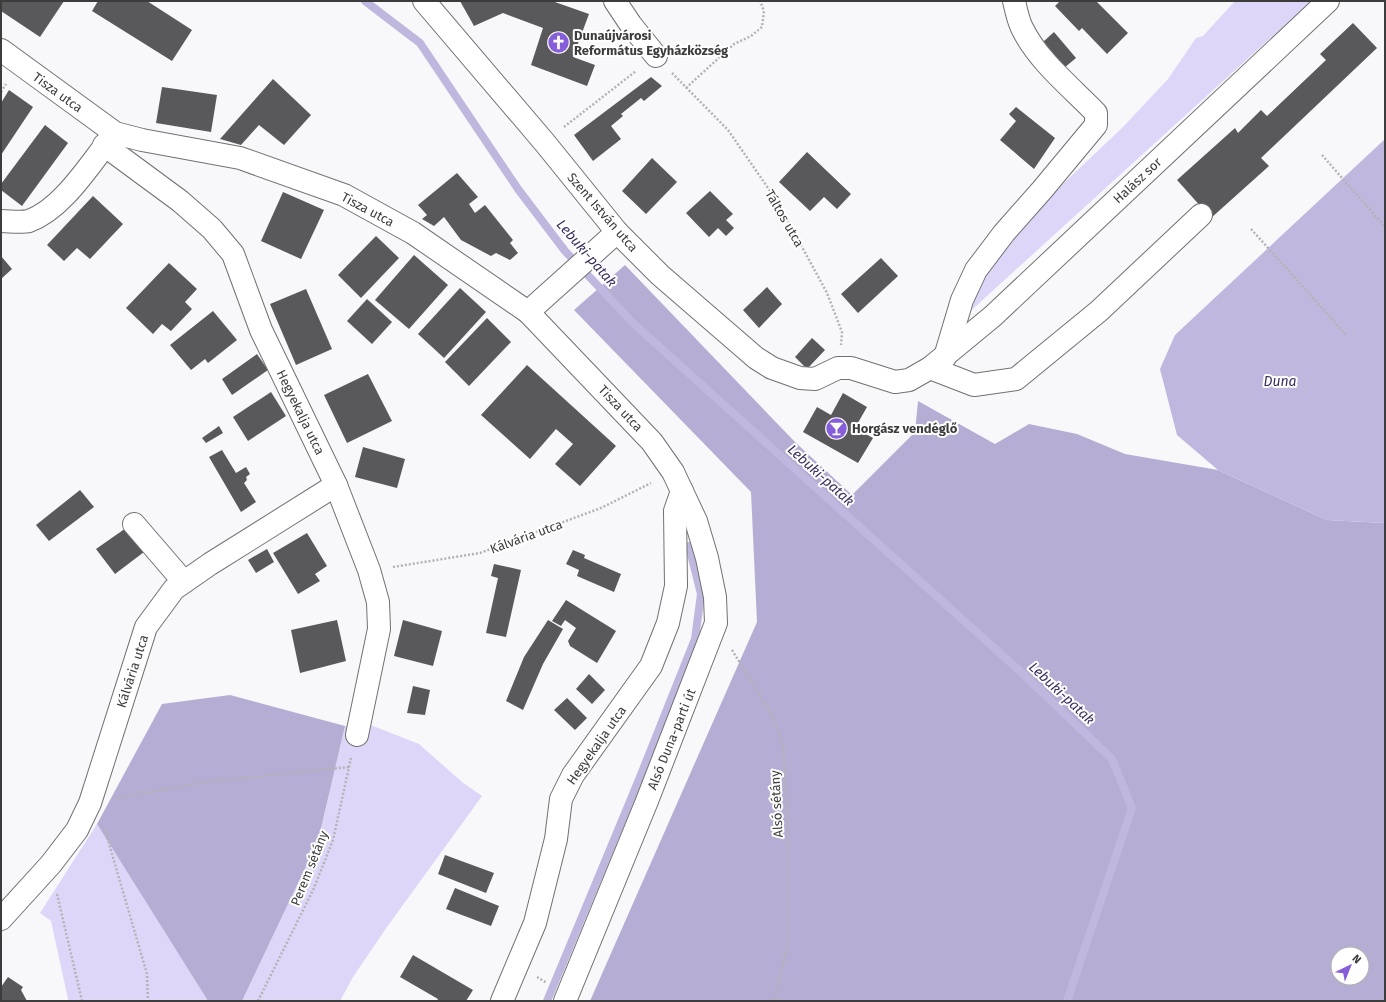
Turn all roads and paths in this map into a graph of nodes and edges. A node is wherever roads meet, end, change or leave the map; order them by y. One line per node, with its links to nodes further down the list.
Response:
1 (424, 1): 9 (street, Szent István utca)
2 (615, 1): 7 (street)
3 (760, 1): 19 (path, Táltos utca)
4 (1014, 1): 18 (street)
5 (1328, 1): 18 (street, Halász sor)
6 (1, 50): 8 (street, Tisza utca)
7 (656, 56): 9 (path)
8 (110, 139): 12 (street); 16 (street, Tisza utca); 21 (street, Hegyekalja utca)
9 (545, 143): 15 (street, Szent István utca)
10 (1322, 155): 13 (path)
11 (1201, 215): 18 (street)
12 (1, 221)
13 (1385, 227)
14 (1251, 229): 17 (path)
15 (617, 232): 16 (street); 19 (street, Szent István utca)
16 (528, 312): 20 (street, Tisza utca)
17 (1346, 336)
18 (938, 363): 19 (street, Halász sor)
19 (838, 368)
20 (678, 482): 23 (path, Kálvária utca); 25 (street, Alsó Duna-parti út); 34 (street, Hegyekalja utca)
21 (336, 485): 23 (street, Hegyekalja utca); 24 (street, Kálvária utca)
22 (134, 524): 24 (street)
23 (369, 570): 26 (street, Hegyekalja utca)
24 (184, 582): 28 (street, Kálvária utca)
25 (716, 623): 35 (street, Alsó Duna-parti út); 36 (path, Alsó sétány)
26 (357, 735): 27 (path, Perem sétány)
27 (349, 767): 28 (path); 33 (path, Perem sétány)
28 (90, 803): 29 (street, Kálvária utca); 32 (path)
29 (51, 864): 30 (street, Kálvária utca); 31 (path)
30 (1, 919)
31 (82, 1001)
32 (148, 1001)
33 (258, 1001)
34 (502, 1001)
35 (565, 1001)
36 (774, 1001)

